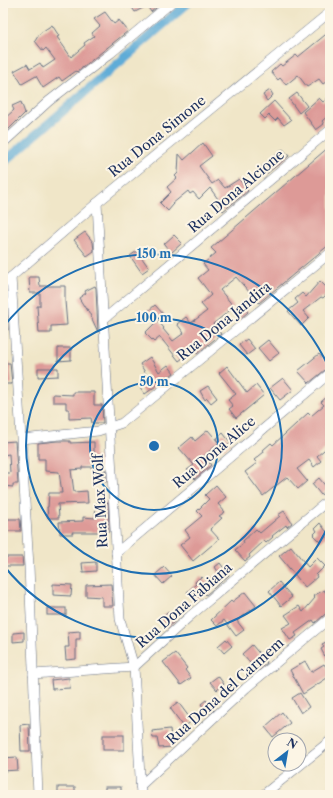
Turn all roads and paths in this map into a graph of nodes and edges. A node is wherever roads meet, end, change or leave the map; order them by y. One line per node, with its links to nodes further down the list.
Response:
1 (171, 3): 4 (street)
2 (330, 12): 5 (street, Rua Dona Simone)
3 (330, 130): 9 (street, Rua Dona Alcione)
4 (3, 144)
5 (97, 203): 7 (street, Rua Dona Simone); 9 (street, Rua Max Wolf)
6 (330, 253): 11 (street, Rua Dona Jandira)
7 (11, 277): 8 (street, Rua Dona Simone); 12 (street)
8 (3, 284)
9 (104, 319): 11 (street, Rua Max Wolf)
10 (330, 373): 14 (street, Rua Dona Alice)
11 (110, 428): 12 (street, Rua Dona Jandira); 14 (street, Rua Max Wolf)
12 (22, 439): 17 (street)
13 (330, 499): 16 (street, Rua Dona Fabiana)
14 (116, 553): 16 (street, Rua Max Wolf)
15 (330, 618): 19 (street, Rua Dona del Carmem)
16 (134, 667): 17 (street, Rua Dona Fabiana); 19 (street, Rua Max Wolf)
17 (33, 674): 20 (street)
18 (330, 741): 21 (street)
19 (141, 790)
20 (38, 795)
21 (263, 795)

